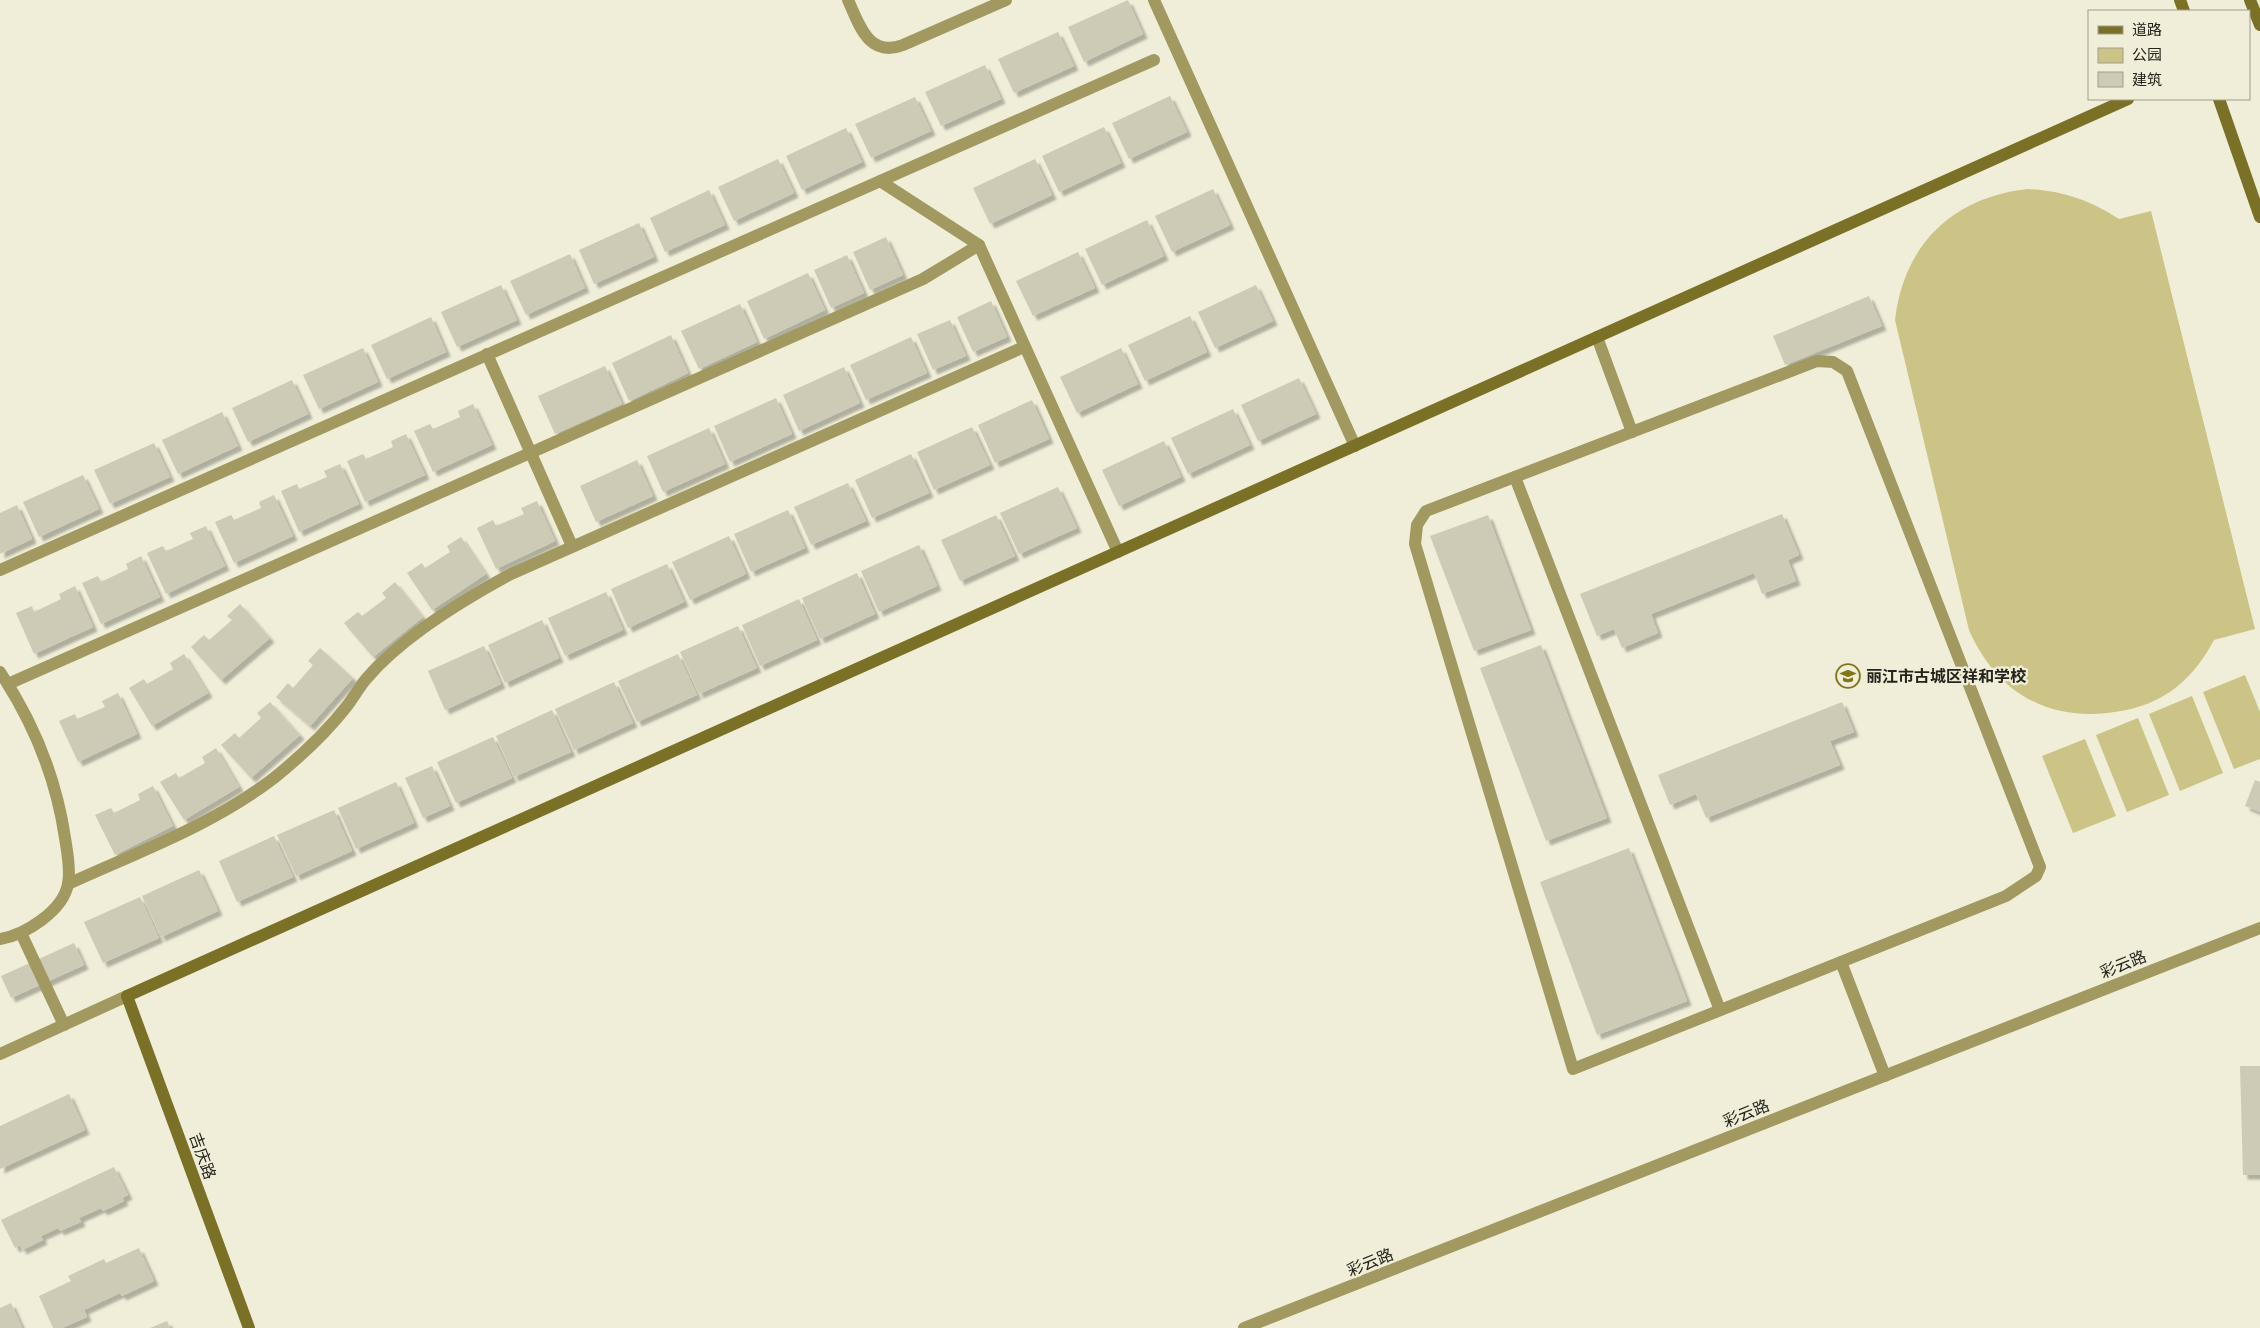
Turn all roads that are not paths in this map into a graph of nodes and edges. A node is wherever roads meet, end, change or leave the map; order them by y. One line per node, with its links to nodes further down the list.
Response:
1 (848, 0): 2 (street)
2 (1006, 0)
3 (1154, 0): 16 (street)
4 (2250, 0): 5 (street)
5 (2260, 25)
6 (1154, 60): 9 (street)
7 (2126, 100): 12 (street)
8 (2219, 100): 10 (street)
9 (880, 181): 11 (street); 14 (street)
10 (2260, 217)
11 (978, 245): 13 (street); 17 (street)
12 (1597, 337): 15 (street); 16 (street)
13 (1024, 347): 19 (street); 20 (street)
14 (487, 354): 17 (street); 21 (street)
15 (1632, 432): 18 (street); 28 (street)
16 (1355, 446): 20 (street)
17 (531, 453): 19 (street); 23 (street)
18 (1515, 477): 30 (street); 30 (street)
19 (572, 546): 24 (street)
20 (1118, 552): 29 (street)
21 (0, 570)
22 (0, 672): 23 (street)
23 (8, 684): 24 (street)
24 (68, 884): 26 (street)
25 (2260, 928): 33 (street, 彩云路)
26 (21, 933): 27 (street); 31 (street)
27 (0, 939)
28 (1841, 962): 30 (street); 33 (street)
29 (127, 996): 31 (street); 34 (street, 吉庆路)
30 (1720, 1010)
31 (64, 1025): 32 (street)
32 (0, 1054)
33 (1885, 1076): 35 (street, 彩云路)
34 (249, 1328)
35 (1244, 1328)

